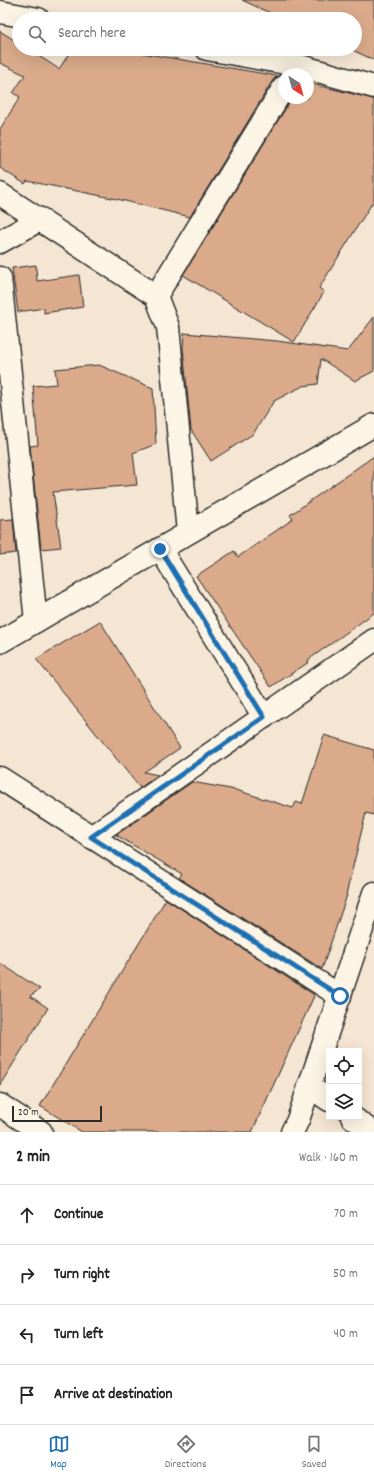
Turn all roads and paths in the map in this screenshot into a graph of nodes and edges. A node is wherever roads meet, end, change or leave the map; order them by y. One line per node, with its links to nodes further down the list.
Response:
1 (0, 12): 2 (street)
2 (12, 14)
3 (236, 56): 4 (street)
4 (286, 68)
5 (314, 74): 6 (street)
6 (374, 87)
7 (278, 96): 12 (street)
8 (0, 194): 9 (street)
9 (41, 219): 10 (street); 12 (street)
10 (0, 242)
11 (0, 278): 16 (street)
12 (156, 296): 14 (street)
13 (374, 425): 14 (street)
14 (188, 532): 15 (street)
15 (160, 549): 16 (street); 19 (street)
16 (36, 621): 18 (street)
17 (374, 640): 19 (street)
18 (0, 642)
19 (264, 717): 21 (street)
20 (0, 778): 21 (street)
21 (91, 837): 23 (street)
22 (374, 893): 23 (street)
23 (340, 996): 24 (street)
24 (309, 1086): 25 (street); 29 (street)
25 (326, 1098)
26 (0, 1105): 28 (street)
27 (356, 1120): 30 (street)
28 (41, 1132)
29 (292, 1132)
30 (372, 1132)

